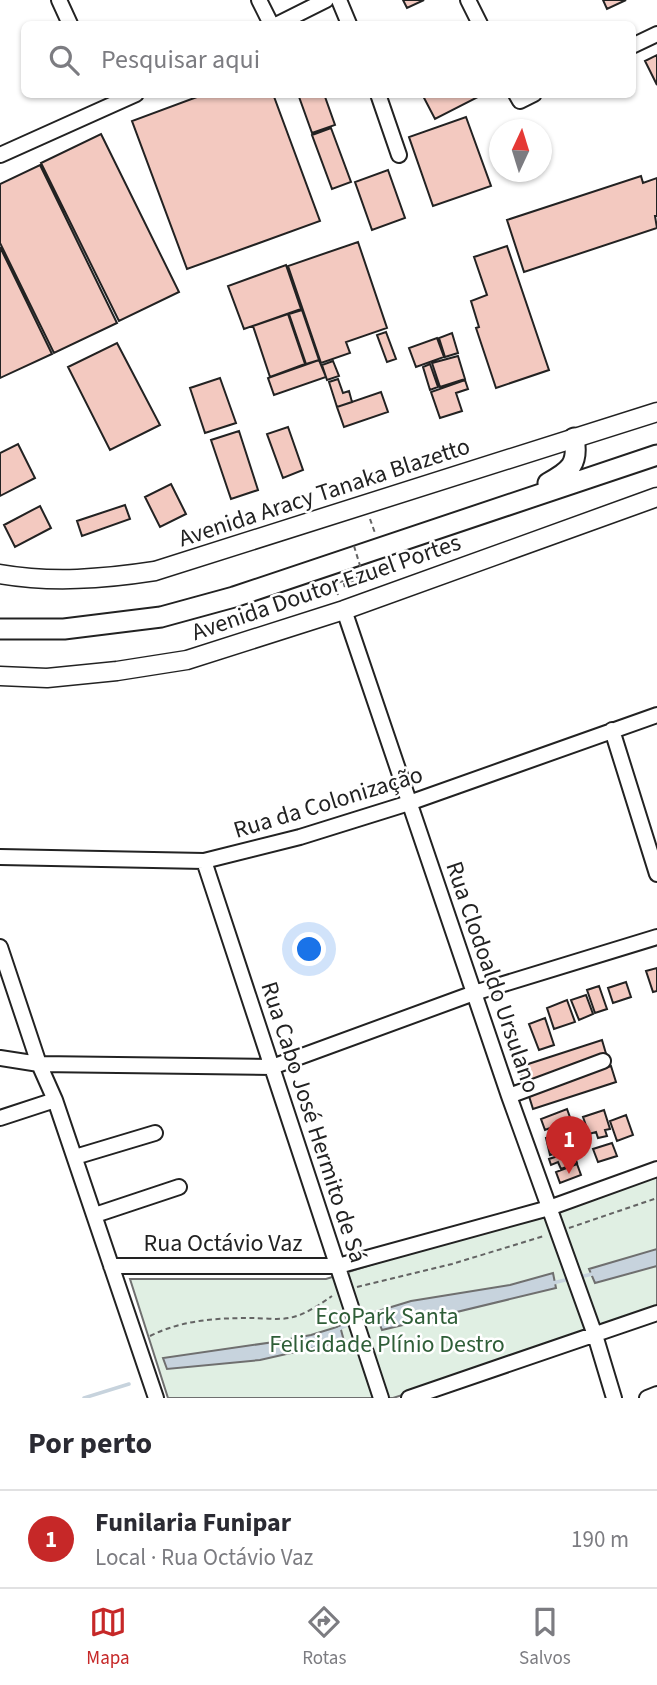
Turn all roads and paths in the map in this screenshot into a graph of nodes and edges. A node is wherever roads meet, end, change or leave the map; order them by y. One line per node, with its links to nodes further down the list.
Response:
1 (59, 0): 6 (street)
2 (260, 0): 7 (street)
3 (327, 0): 8 (street)
4 (339, 0): 9 (street)
5 (468, 0): 10 (street)
6 (69, 21)
7 (270, 21)
8 (284, 21)
9 (348, 21)
10 (478, 21)
11 (657, 34): 12 (street)
12 (636, 44)
13 (379, 98): 16 (street)
14 (107, 101): 15 (street)
15 (0, 155)
16 (400, 155)
17 (657, 412): 18 (main road, Avenida Aracy Tanaka Blazetto)
18 (574, 438): 21 (highway); 23 (main road, Avenida Aracy Tanaka Blazetto)
19 (657, 454): 21 (highway)
20 (657, 496): 24 (main road, Avenida Doutor Ezuel Portes)
21 (500, 508): 25 (highway)
22 (354, 546): 24 (path, bridge)
23 (0, 574)
24 (344, 610): 26 (main road, Avenida Doutor Ezuel Portes); 29 (street, Rua Clodoaldo Ursulano)
25 (0, 629)
26 (0, 676)
27 (657, 715): 28 (street, Rua da Colonização)
28 (612, 730): 29 (street, Rua da Colonização); 32 (street)
29 (409, 803): 31 (street, Rua da Colonização); 35 (street, Rua Clodoaldo Ursulano)
30 (0, 857): 31 (street, Rua da Colonização)
31 (204, 861): 39 (street, Rua Cabo José Hermito de Sá)
32 (657, 874)
33 (657, 937): 35 (street)
34 (0, 947): 38 (street)
35 (474, 993): 39 (street); 40 (street, Rua Clodoaldo Ursulano)
36 (0, 1058): 38 (street)
37 (603, 1060): 40 (street)
38 (39, 1064): 39 (street); 41 (street)
39 (272, 1067): 52 (street, Rua Cabo José Hermito de Sá)
40 (509, 1096): 48 (street, Rua Clodoaldo Ursulano)
41 (55, 1100): 42 (street); 44 (street)
42 (0, 1118)
43 (155, 1133): 44 (street)
44 (75, 1157): 49 (street)
45 (657, 1169): 48 (street, Rua Octávio Vaz)
46 (179, 1187): 49 (street)
47 (657, 1198): 50 (path)
48 (549, 1208): 50 (street, Rua Clodoaldo Ursulano); 52 (street, Rua Octávio Vaz)
49 (95, 1215): 51 (street)
50 (558, 1232): 53 (path); 55 (street, Rua Clodoaldo Ursulano)
51 (111, 1266): 52 (street, Rua Octávio Vaz); 56 (street)
52 (338, 1266): 53 (street, Rua Cabo José Hermito de Sá)
53 (345, 1289): 56 (path); 59 (street, Rua Cabo José Hermito de Sá)
54 (657, 1313): 55 (street)
55 (595, 1335): 60 (street); 61 (street, Rua Clodoaldo Ursulano)
56 (137, 1343): 58 (street)
57 (657, 1394): 62 (street)
58 (156, 1398)
59 (381, 1398)
60 (409, 1398)
61 (614, 1398)
62 (647, 1398)

